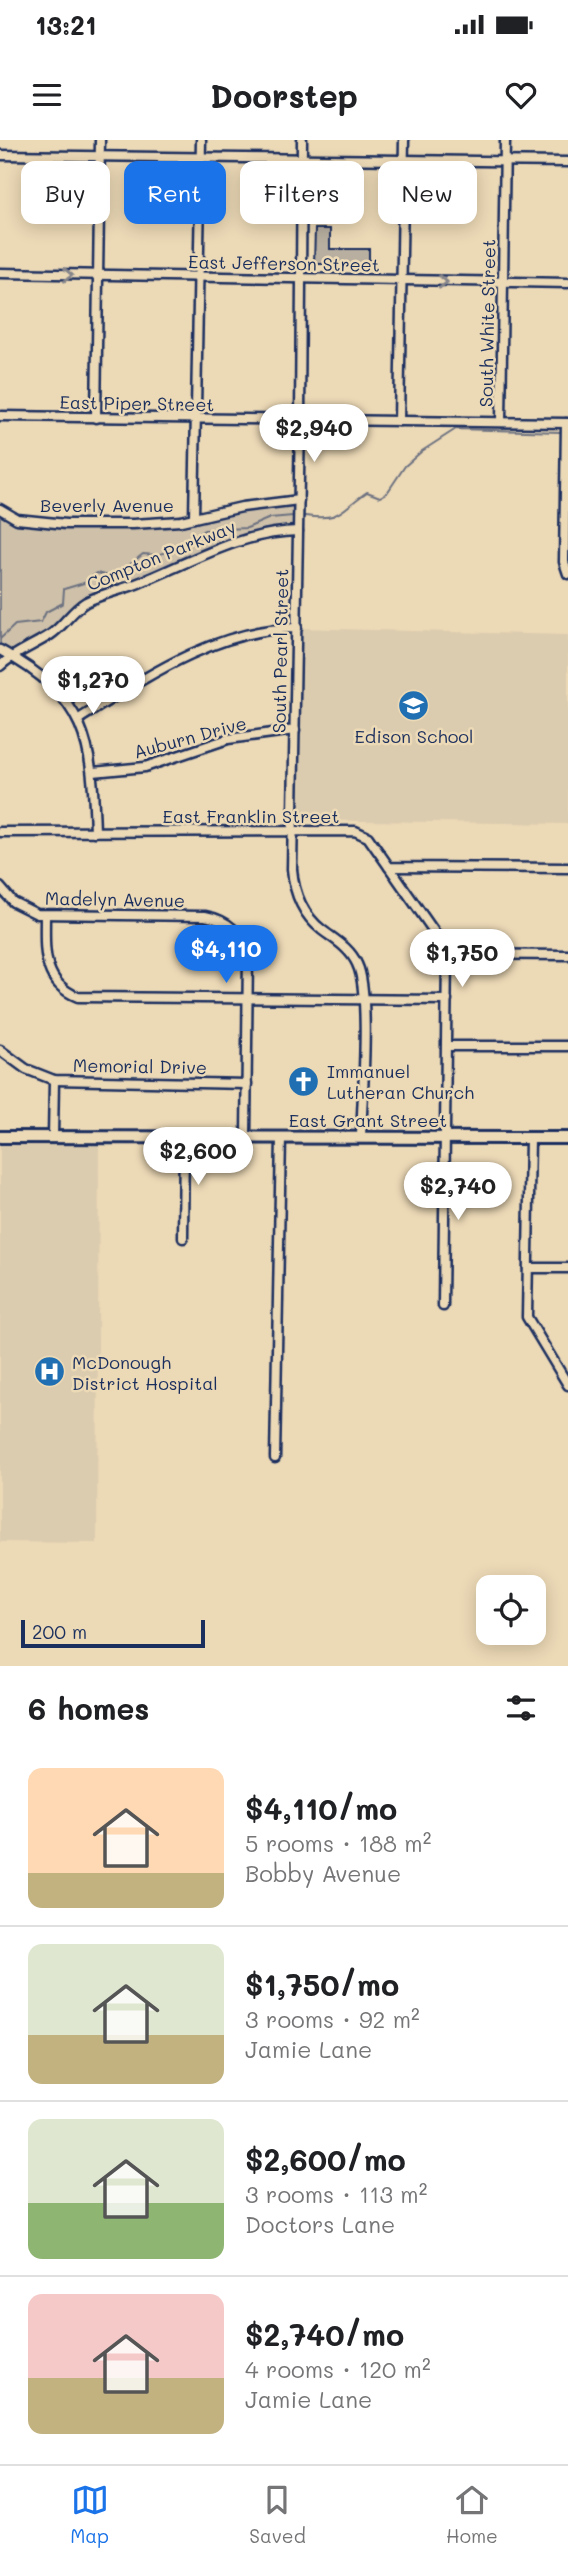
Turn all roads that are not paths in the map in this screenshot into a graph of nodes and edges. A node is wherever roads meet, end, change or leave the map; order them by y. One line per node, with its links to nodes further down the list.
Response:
1 (100, 140): 7 (street)
2 (201, 140): 8 (street)
3 (302, 140): 9 (street, South Pearl Street)
4 (404, 140): 10 (street)
5 (505, 140): 11 (street, South White Street)
6 (0, 155): 7 (street)
7 (100, 156): 8 (street); 14 (street)
8 (201, 158): 9 (street); 15 (street)
9 (302, 160): 10 (street); 16 (street, South Pearl Street)
10 (404, 160): 11 (street); 17 (street)
11 (504, 161): 12 (street); 18 (street, South White Street)
12 (568, 162)
13 (0, 273): 14 (street, East Jefferson Street, one-way to 14)
14 (98, 275): 15 (street, East Jefferson Street); 21 (street)
15 (198, 277): 16 (street, East Jefferson Street); 22 (street)
16 (301, 279): 17 (street, East Jefferson Street); 23 (street, South Pearl Street)
17 (401, 281): 18 (street, East Jefferson Street, one-way to 18); 24 (street)
18 (503, 282): 19 (street, East Jefferson Street); 25 (street, South White Street)
19 (568, 283)
20 (0, 416): 21 (street, East Piper Street)
21 (96, 418): 22 (street, East Piper Street)
22 (196, 419): 23 (street, East Piper Street); 29 (street)
23 (300, 420): 24 (street, East Piper Street); 27 (street, South Pearl Street)
24 (399, 421): 25 (street, East Piper Street)
25 (501, 422): 26 (street, East Piper Street)
26 (567, 424): 31 (street)
27 (299, 500): 29 (street, Beverly Avenue); 30 (street, South Pearl Street)
28 (0, 509): 29 (street, Beverly Avenue)
29 (194, 518)
30 (298, 531): 32 (street, South Pearl Street); 34 (street, Compton Parkway)
31 (568, 574)
32 (297, 628): 36 (street); 37 (street, South Pearl Street)
33 (0, 650): 34 (street)
34 (10, 656): 35 (street); 36 (street)
35 (0, 666)
36 (79, 719): 38 (street)
37 (295, 730): 38 (street, Auburn Drive); 41 (street, South Pearl Street)
38 (93, 772): 40 (street)
39 (0, 832): 40 (street, East Franklin Street)
40 (95, 832): 41 (street, East Franklin Street)
41 (293, 832): 42 (street, East Franklin Street); 49 (street, South Pearl Street)
42 (389, 867): 43 (street); 46 (street, East Franklin Street)
43 (568, 868)
44 (0, 887): 45 (street, Madelyn Avenue)
45 (45, 915): 48 (street, Madelyn Avenue); 48 (street)
46 (447, 954): 47 (street); 50 (street)
47 (568, 955)
48 (248, 999): 49 (street); 55 (street, Madelyn Avenue)
49 (364, 999): 50 (street); 61 (street, South Pearl Street)
50 (447, 1000): 51 (street)
51 (447, 1046): 52 (street); 62 (street)
52 (568, 1046)
53 (1, 1052): 54 (street, Memorial Drive)
54 (54, 1080): 55 (street, Memorial Drive); 58 (street)
55 (247, 1084): 56 (street, Madelyn Avenue)
56 (246, 1136): 59 (main road, East Grant Street); 60 (main road, East Grant Street)
57 (0, 1137): 58 (main road, East Grant Street)
58 (53, 1137): 59 (main road, East Grant Street)
59 (184, 1137): 65 (street)
60 (281, 1137): 61 (main road, East Grant Street); 70 (street)
61 (361, 1137): 62 (main road, East Grant Street)
62 (445, 1137): 63 (main road, East Grant Street); 68 (street)
63 (530, 1138): 64 (main road, East Grant Street); 66 (street)
64 (568, 1138)
65 (183, 1238)
66 (528, 1268): 67 (street); 69 (street)
67 (568, 1268)
68 (443, 1306)
69 (568, 1385)
70 (275, 1458)

